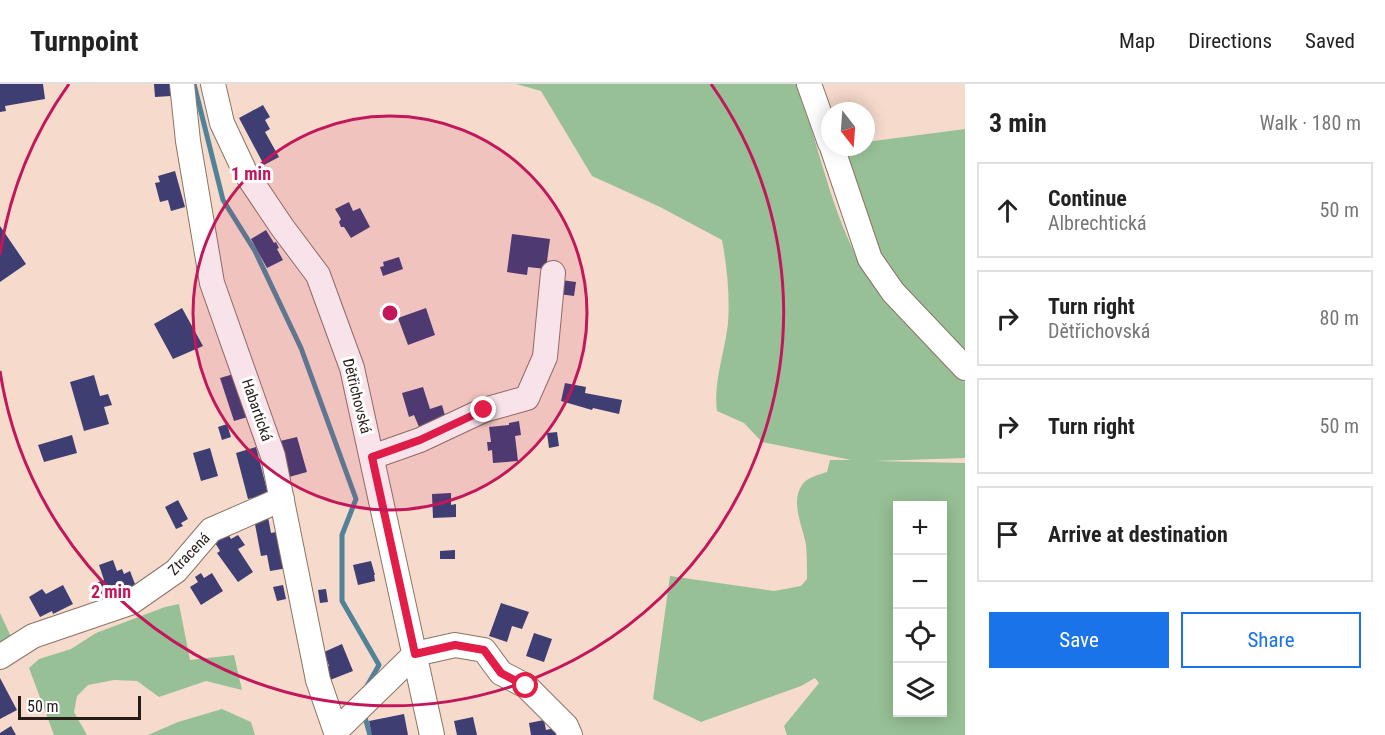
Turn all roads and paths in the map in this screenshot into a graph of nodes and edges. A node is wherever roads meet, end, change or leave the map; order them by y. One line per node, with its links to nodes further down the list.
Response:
1 (182, 84): 9 (street, Habartická)
2 (213, 84): 8 (street, Dětřichovská)
3 (809, 84): 4 (street)
4 (821, 118)
5 (834, 156): 7 (street)
6 (553, 273): 8 (street)
7 (965, 368)
8 (372, 457): 10 (street, Dětřichovská)
9 (282, 499): 11 (street, Ztracená); 12 (street, Habartická)
10 (415, 654): 12 (street); 13 (street, Dětřichovská); 14 (street)
11 (0, 657)
12 (337, 733)
13 (432, 735)
14 (570, 735)

